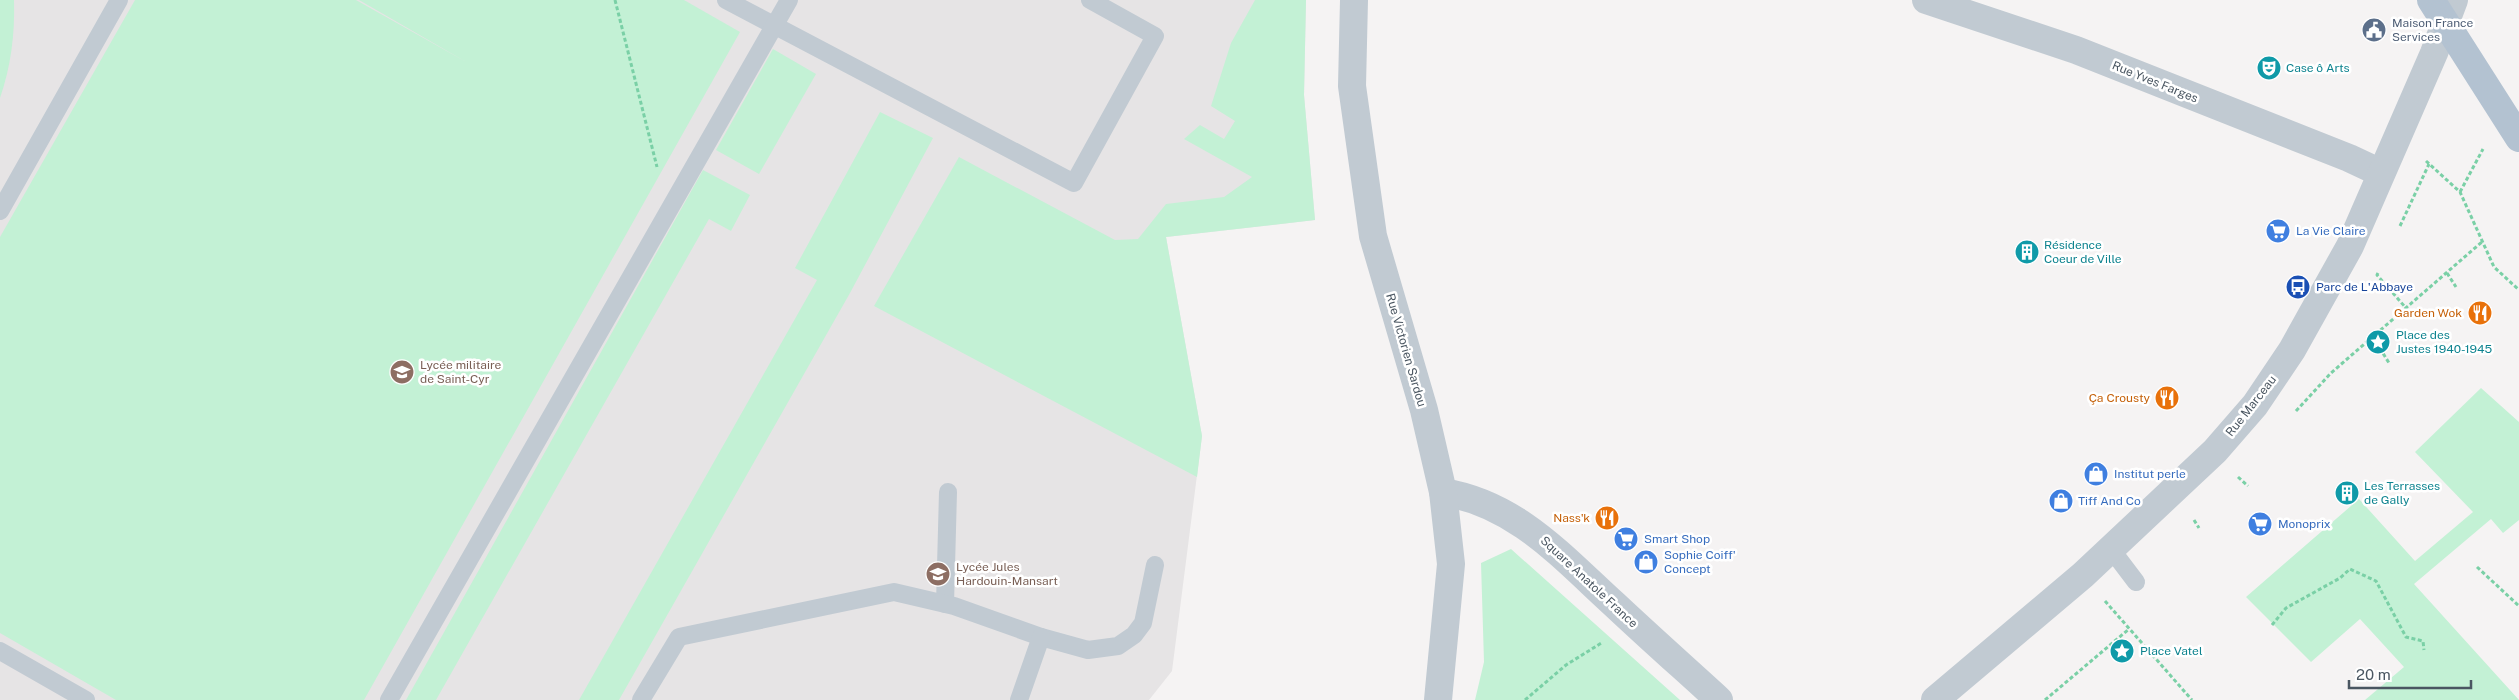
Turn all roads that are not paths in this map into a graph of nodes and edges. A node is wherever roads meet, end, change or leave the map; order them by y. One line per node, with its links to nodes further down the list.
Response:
1 (119, 0): 11 (lane)
2 (726, 0): 8 (lane)
3 (789, 0): 8 (lane)
4 (1090, 0): 8 (lane)
5 (1354, 0): 13 (street, Rue Victorien Sardou)
6 (1926, 0): 10 (street, Rue Yves Farges)
7 (2444, 7): 9 (main road); 10 (street, Rue Marceau)
8 (774, 27): 21 (lane)
9 (2519, 138)
10 (2381, 173): 14 (street, Rue Marceau)
11 (0, 211)
12 (948, 492): 17 (lane)
13 (1443, 492): 24 (street, Rue Victorien Sardou); 25 (street, Square Anatole France)
14 (2111, 549): 16 (lane); 26 (street, Rue Marceau)
15 (1155, 565): 18 (lane)
16 (2136, 582)
17 (945, 604): 18 (lane); 22 (lane)
18 (1041, 637): 23 (lane)
19 (0, 651): 20 (lane)
20 (86, 700)
21 (390, 700)
22 (642, 700)
23 (1019, 700)
24 (1438, 700)
25 (1719, 700)
26 (1935, 700)

